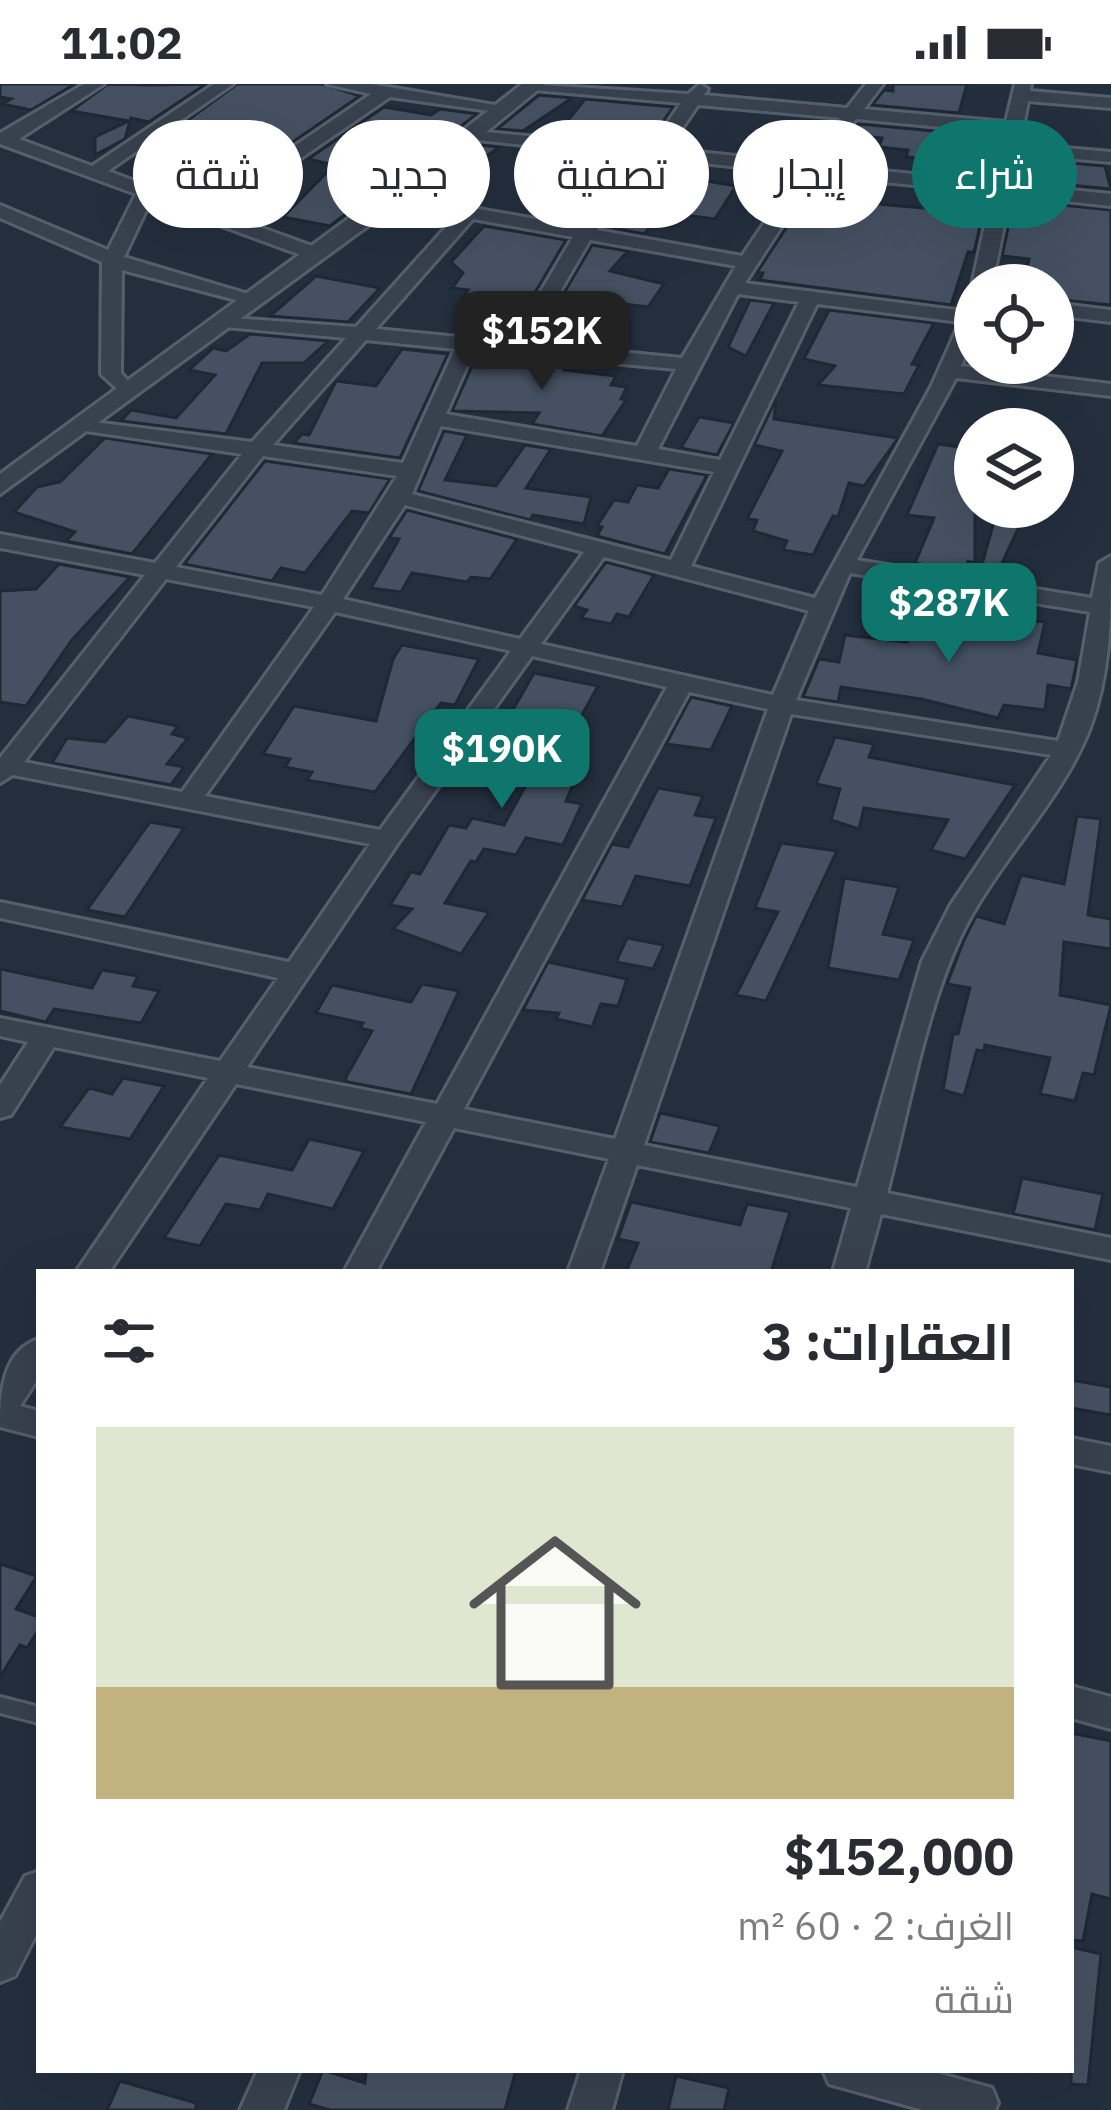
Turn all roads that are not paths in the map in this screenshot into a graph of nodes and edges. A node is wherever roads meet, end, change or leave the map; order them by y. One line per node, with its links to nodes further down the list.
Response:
1 (96, 84): 19 (street)
2 (225, 84): 23 (street)
3 (464, 84): 10 (street)
4 (534, 84): 9 (street); 12 (street)
5 (875, 84): 13 (street)
6 (346, 85): 8 (street)
7 (1023, 89): 11 (street); 18 (street)
8 (386, 92): 10 (street); 20 (street)
9 (698, 92): 13 (street); 15 (street)
10 (452, 101): 12 (street)
11 (1111, 103)
12 (503, 108): 14 (street)
13 (851, 114): 16 (street); 17 (street)
14 (487, 120)
15 (677, 120)
16 (847, 120)
17 (920, 120)
18 (1014, 120)
19 (3, 139): 23 (street)
20 (303, 149)
21 (1077, 154): 22 (street)
22 (1111, 157)
23 (93, 173): 24 (street)
24 (133, 187)
25 (1077, 197): 26 (street)
26 (1111, 200)
27 (0, 212): 38 (street)
28 (490, 217): 36 (street)
29 (133, 218): 38 (street)
30 (245, 228): 37 (street)
31 (351, 228): 37 (street)
32 (455, 228): 48 (street)
33 (589, 228): 36 (street)
34 (770, 228): 39 (street)
35 (995, 228): 40 (street)
36 (585, 233): 39 (street); 50 (street)
37 (316, 254): 43 (street)
38 (112, 261): 43 (street); 55 (street)
39 (746, 262): 41 (street)
40 (987, 264)
41 (730, 287): 42 (street); 52 (street)
42 (811, 297): 44 (street); 60 (street)
43 (255, 299): 47 (street)
44 (954, 311)
45 (1074, 312): 46 (street)
46 (1111, 316)
47 (225, 320): 48 (street); 55 (street)
48 (359, 333): 49 (street); 59 (street)
49 (467, 344): 50 (street); 56 (street)
50 (517, 349): 52 (street)
51 (954, 361): 53 (street)
52 (685, 364): 58 (street)
53 (950, 371): 54 (street); 67 (street)
54 (1111, 390)
55 (128, 393): 57 (street)
56 (437, 419): 58 (street); 61 (street)
57 (86, 424): 59 (street); 62 (street)
58 (646, 451): 60 (street)
59 (254, 453): 61 (street); 69 (street)
60 (729, 467): 68 (street)
61 (411, 472): 63 (street)
62 (0, 486)
63 (399, 497): 65 (street); 70 (street)
64 (0, 541): 69 (street)
65 (598, 549): 68 (street); 73 (street)
66 (1111, 562): 71 (street)
67 (843, 565): 71 (street); 72 (street)
68 (678, 569): 72 (street)
69 (159, 570): 70 (street); 78 (street)
70 (328, 603): 73 (street); 79 (street)
71 (1100, 606): 74 (street)
72 (823, 607): 76 (street)
73 (526, 649): 75 (street); 80 (street)
74 (1101, 682): 77 (street)
75 (681, 684): 76 (street); 87 (street)
76 (782, 705): 77 (street); 88 (street)
77 (1067, 750): 89 (street)
78 (4, 771): 79 (street)
79 (188, 801): 80 (street)
80 (387, 839): 82 (street)
81 (0, 910): 82 (street)
82 (297, 973): 85 (street)
83 (0, 1027): 84 (street)
84 (47, 1036): 85 (street); 86 (street)
85 (227, 1072): 87 (street); 91 (street)
86 (0, 1108)
87 (442, 1117): 88 (street); 92 (street)
88 (627, 1156): 89 (street); 93 (street)
89 (867, 1204): 90 (street); 94 (street)
90 (1111, 1249)
91 (94, 1269)
92 (362, 1269)
93 (585, 1269)
94 (850, 1269)
95 (36, 1356): 96 (street)
96 (0, 1411): 97 (street)
97 (36, 1423)
98 (1074, 1452): 99 (street)
99 (1111, 1459)
100 (1074, 1703): 102 (street)
101 (0, 1705): 103 (lane)
102 (1111, 1713)
103 (36, 1714)
104 (36, 1895): 105 (street)
105 (0, 1963)
106 (278, 2073): 110 (street)
107 (601, 2073): 111 (street)
108 (861, 2073): 109 (street)
109 (978, 2094)
110 (262, 2110)
111 (590, 2110)

